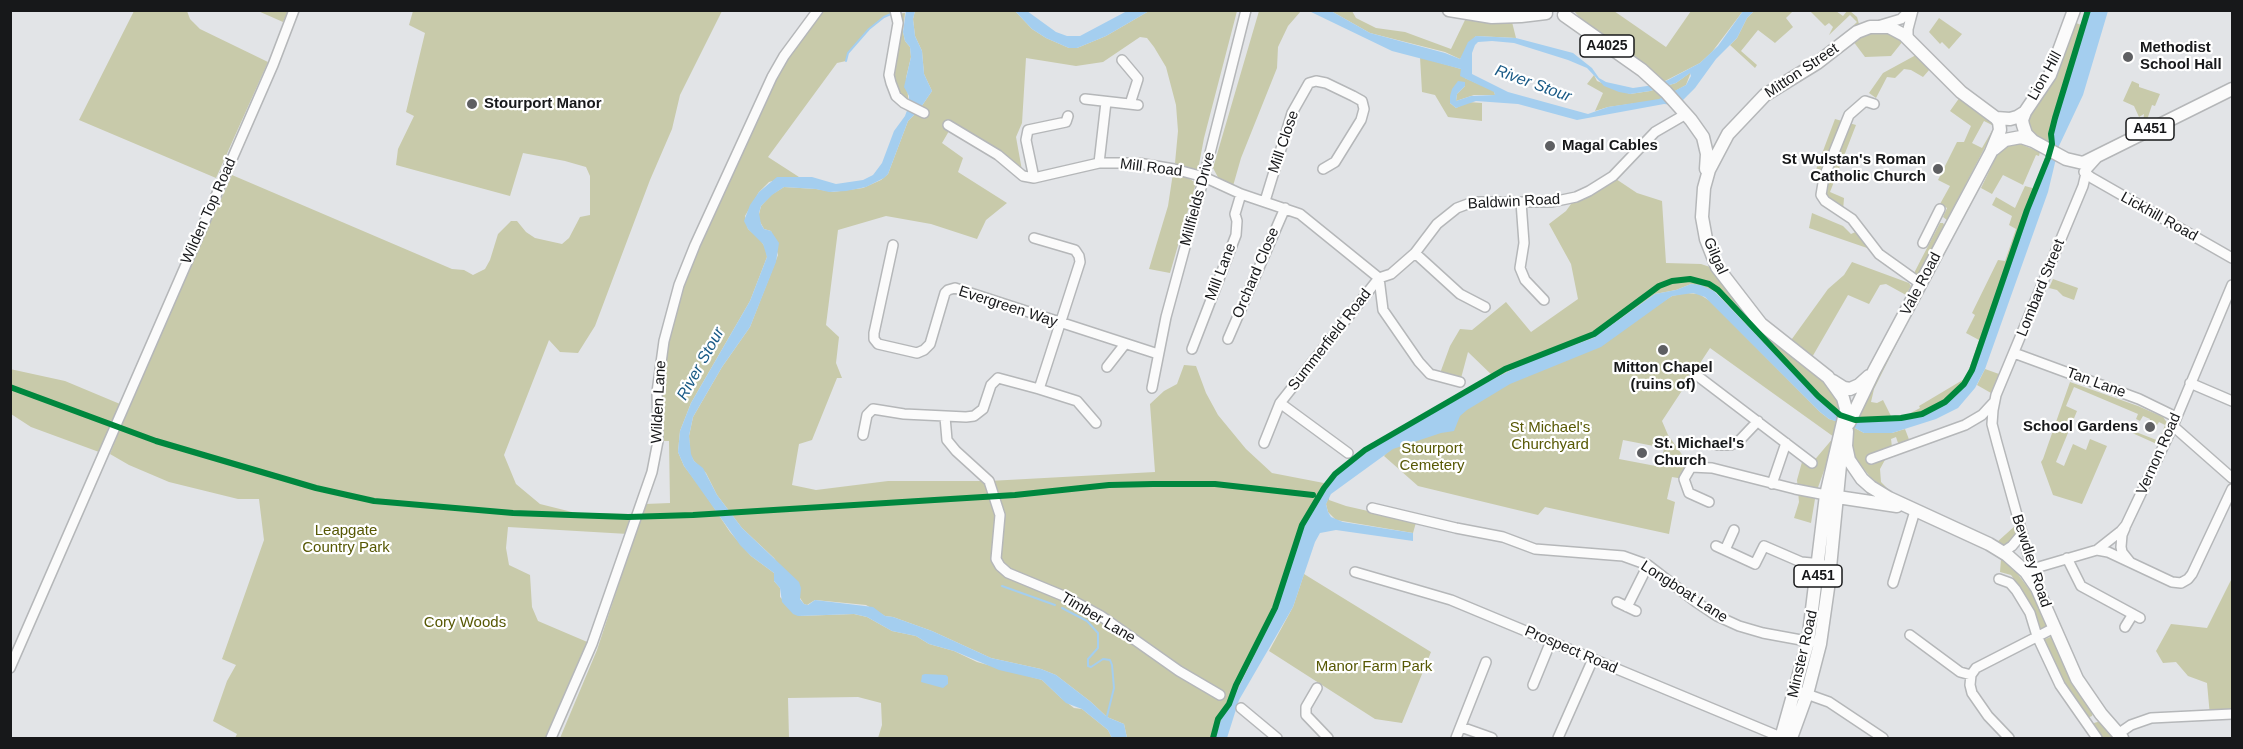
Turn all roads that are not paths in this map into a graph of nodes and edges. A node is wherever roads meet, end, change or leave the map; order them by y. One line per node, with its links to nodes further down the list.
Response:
1 (294, 10): 111 (street, Wilden Top Road)
2 (818, 10): 124 (street, Wilden Lane)
3 (895, 10): 18 (street)
4 (1246, 10): 31 (street, Millfields Drive)
5 (1449, 10): 8 (main road)
6 (1912, 10): 10 (street, Mitton Street); 11 (street)
7 (2074, 10): 17 (main road, Lion Hill)
8 (1545, 12): 9 (main road, A4025)
9 (1565, 13): 19 (main road, A4025)
10 (1878, 26): 11 (main road); 23 (main road, Mitton Street)
11 (1908, 38): 21 (main road)
12 (1122, 60): 15 (street)
13 (2232, 88): 26 (main road, A451)
14 (1085, 99): 15 (street)
15 (1106, 102): 28 (street)
16 (1874, 104): 45 (street)
17 (2025, 112): 21 (main road, Lion Hill); 24 (main road)
18 (924, 113)
19 (1686, 114): 23 (main road, A4025); 33 (main road); 36 (street, Baldwin Road)
20 (1068, 116): 32 (street)
21 (1996, 118): 25 (main road, A451)
22 (948, 125): 32 (street)
23 (1734, 128): 33 (main road, Gilgal)
24 (2033, 141): 25 (main road); 27 (main road)
25 (1991, 153): 38 (main road, Vale Road / A451)
26 (2100, 155): 27 (main road, A451); 30 (street, Lombard Street)
27 (2063, 158): 30 (street, Lickhill Road)
28 (1099, 163): 31 (street, Mill Road); 32 (street, Mill Road)
29 (1323, 169): 35 (street, Mill Close)
30 (2087, 174): 43 (street, Lickhill Road); 53 (street, Lombard Street)
31 (1204, 177): 34 (street, Mill Road); 54 (street, Millfields Drive)
32 (1034, 178)
33 (1704, 188): 58 (main road, Gilgal)
34 (1241, 194): 35 (street, Mill Road); 52 (street, Mill Lane)
35 (1265, 201): 37 (street, Mill Road)
36 (1521, 202): 42 (street, Baldwin Road); 47 (street)
37 (1285, 208): 44 (street, Mill Road); 50 (street, Orchard Close)
38 (1952, 225): 40 (street); 45 (main road, Vale Road / A451)
39 (1034, 238): 49 (street)
40 (1923, 243)
41 (892, 245): 49 (street, Evergreen Way)
42 (1415, 253): 44 (street, Baldwin Road); 48 (street)
43 (2232, 258)
44 (1379, 278): 59 (street); 65 (street, Summerfield Road)
45 (1921, 284): 56 (main road, Vale Road / A451)
46 (2232, 285): 60 (street, Vernon Road)
47 (1544, 300)
48 (1485, 306)
49 (1060, 323): 51 (street, Evergreen Way); 62 (street)
50 (1228, 339)
51 (1125, 344): 54 (street, Evergreen Way); 55 (street)
52 (1192, 349)
53 (2014, 353): 64 (street, Lombard Street); 68 (street, Tan Lane)
54 (1158, 354): 61 (street, Millfields Drive)
55 (1107, 367)
56 (1874, 371): 58 (main road); 70 (main road, Vale Road / A451)
57 (1695, 374): 67 (street)
58 (1828, 377): 70 (main road, Gilgal)
59 (1460, 382)
60 (2190, 383): 63 (street); 68 (street, Vernon Road)
61 (1152, 388)
62 (1039, 389): 66 (street); 69 (street)
63 (2232, 401)
64 (1994, 402): 76 (street); 90 (street, Bewdley Road)
65 (1280, 403): 73 (street, Summerfield Road); 77 (street, Summerfield Road)
66 (945, 417): 71 (street); 116 (street, Timber Lane)
67 (1758, 421): 74 (street); 75 (street)
68 (2174, 421): 80 (street, Tan Lane); 88 (street, Vernon Road)
69 (1096, 423)
70 (1847, 423): 83 (main road, Minster Road / A451); 84 (main road)
71 (863, 435)
72 (1894, 440): 76 (street)
73 (1264, 443)
74 (1786, 443): 79 (street); 81 (street)
75 (1717, 445)
76 (1897, 450): 78 (street)
77 (1348, 453)
78 (1871, 459)
79 (1812, 463)
80 (2232, 478)
81 (1772, 484): 83 (street); 85 (street)
82 (2232, 489): 95 (street)
83 (1829, 492): 84 (main road); 87 (main road); 94 (main road, Minster Road / A451)
84 (1889, 498): 87 (main road)
85 (1709, 502)
86 (1372, 508): 96 (street, Longboat Lane)
87 (1915, 511): 92 (main road); 100 (street)
88 (2126, 525): 91 (street, Vernon Road); 95 (street)
89 (1734, 530): 94 (street)
90 (2022, 534): 92 (street); 97 (street, Bewdley Road)
91 (2097, 549): 93 (street, Vernon Road); 95 (street)
92 (2003, 552): 101 (main road)
93 (2067, 558): 97 (street, Vernon Road); 103 (street)
94 (1825, 564): 108 (main road, Minster Road / A451)
95 (2131, 564)
96 (1648, 565): 102 (street); 108 (street, Longboat Lane)
97 (2032, 569): 101 (street, Bewdley Road)
98 (1355, 572): 107 (street, Prospect Road)
99 (1999, 579): 106 (street, Bewdley Road)
100 (1893, 583)
101 (2037, 588): 104 (main road, Bewdley Road)
102 (1617, 602)
103 (2125, 627)
104 (2054, 628): 106 (street); 118 (main road, Bewdley Road)
105 (1910, 635): 112 (street)
106 (2037, 636): 112 (street); 120 (street, Bewdley Road)
107 (1551, 641): 109 (street, Prospect Road); 113 (street)
108 (1814, 643): 115 (main road, Minster Road / A451)
109 (1593, 659): 129 (street); 130 (street, Prospect Road)
110 (1486, 662): 121 (street)
111 (10, 668)
112 (1971, 675): 132 (street)
113 (1533, 685)
114 (1317, 688): 122 (street)
115 (1802, 692): 130 (main road, Minster Road / A451); 131 (street)
116 (1220, 695)
117 (1241, 708): 125 (street)
118 (2101, 714): 120 (street); 123 (main road, Bewdley Road)
119 (2232, 714): 123 (street)
120 (2086, 725): 133 (street, Bewdley Road)
121 (1461, 727): 127 (street); 128 (street)
122 (1325, 736): 126 (street)
123 (2120, 736)
124 (551, 738)
125 (1277, 738)
126 (1312, 738)
127 (1456, 738)
128 (1492, 738)
129 (1558, 738)
130 (1784, 738)
131 (1883, 738)
132 (2009, 738)
133 (2097, 738)

